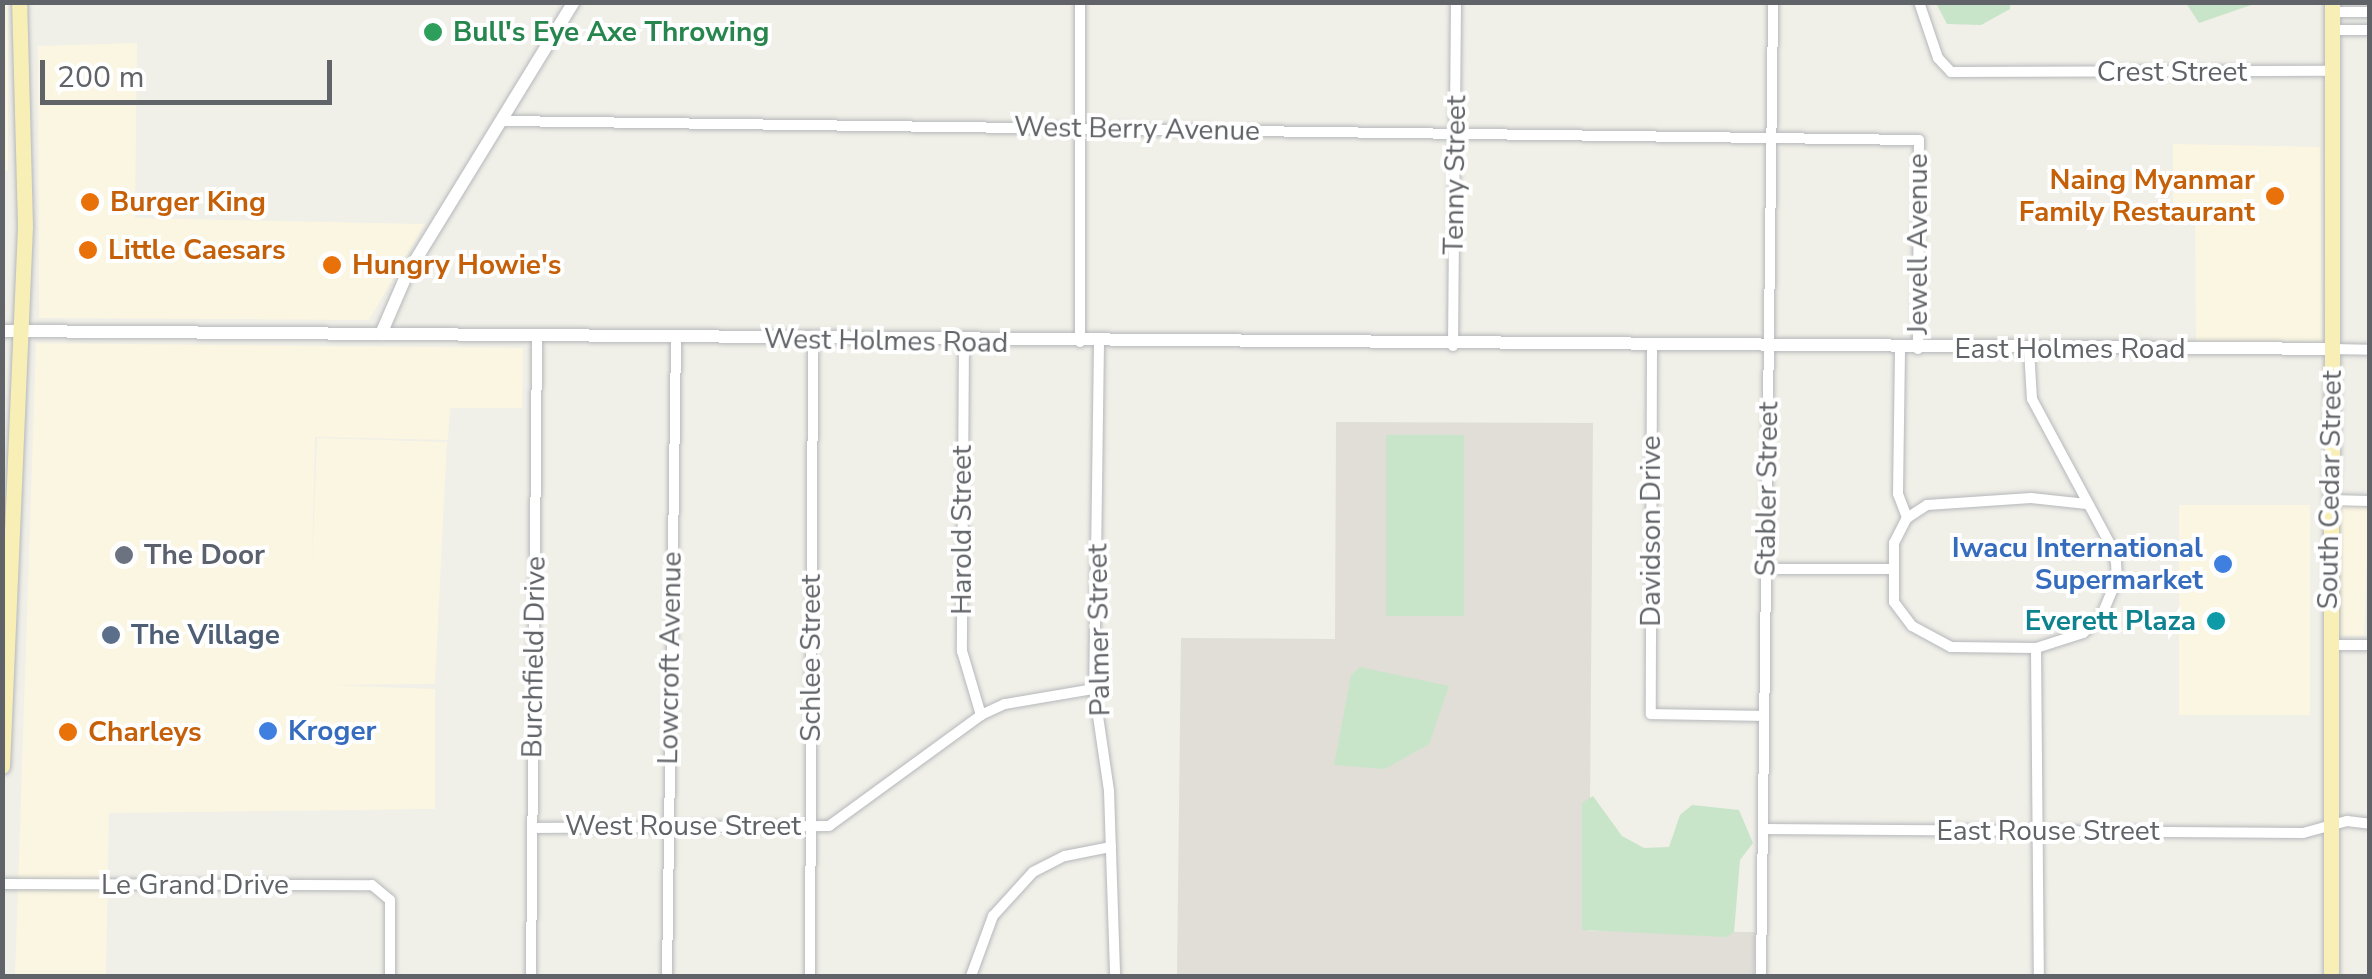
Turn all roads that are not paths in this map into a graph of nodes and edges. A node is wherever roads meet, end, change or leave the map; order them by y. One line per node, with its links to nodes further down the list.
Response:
1 (20, 2): 18 (main road)
2 (574, 2): 12 (street)
3 (1080, 2): 13 (street)
4 (1456, 2): 14 (street, Tenny Street)
5 (1772, 2): 15 (street, Stabler Street)
6 (1919, 2): 11 (street, Crest Street)
7 (2332, 8): 8 (street); 9 (main road, South Cedar Street)
8 (2370, 12)
9 (2332, 30): 10 (street); 11 (main road, South Cedar Street)
10 (2370, 30)
11 (2332, 71): 32 (main road, South Cedar Street)
12 (502, 121): 13 (street, West Berry Avenue); 19 (street)
13 (1080, 129): 14 (street, West Berry Avenue); 24 (street)
14 (1457, 132): 15 (street, West Berry Avenue); 26 (street, Tenny Street)
15 (1772, 137): 16 (street, West Berry Avenue); 28 (street, Stabler Street)
16 (1919, 140): 29 (street, Jewell Avenue)
17 (2, 332): 18 (street, West Holmes Road)
18 (21, 332): 19 (street, West Holmes Road); 46 (main road)
19 (381, 334): 20 (street, West Holmes Road)
20 (537, 338): 21 (street, West Holmes Road); 52 (street, Burchfield Drive)
21 (676, 338): 22 (street, West Holmes Road); 49 (street, Lowcroft Avenue)
22 (813, 340): 23 (street, West Holmes Road); 51 (street, Schlee Street)
23 (964, 342): 24 (street, West Holmes Road); 44 (street, Harold Street)
24 (1080, 342): 25 (street, West Holmes Road)
25 (1099, 343): 26 (street, West Holmes Road); 43 (street, Palmer Street)
26 (1453, 347): 27 (street, West Holmes Road)
27 (1652, 348): 28 (street, West Holmes Road); 45 (street, Davidson Drive)
28 (1770, 349): 31 (street, East Holmes Road); 38 (street, Stabler Street)
29 (1918, 349): 30 (street, East Holmes Road); 31 (street, East Holmes Road)
30 (2029, 349): 32 (street, East Holmes Road); 36 (street)
31 (1900, 350): 37 (street, Jewell Avenue)
32 (2332, 350): 33 (street, East Holmes Road); 34 (main road, South Cedar Street)
33 (2370, 350)
34 (2329, 500): 35 (street); 40 (main road, South Cedar Street)
35 (2370, 501)
36 (2087, 504): 37 (street); 42 (street)
37 (1907, 518): 39 (street, Jewell Avenue)
38 (1766, 568): 39 (street); 45 (street, Stabler Street)
39 (1889, 568): 42 (street)
40 (2328, 645): 41 (street); 50 (main road, South Cedar Street)
41 (2370, 645)
42 (2036, 648): 54 (street)
43 (1094, 689): 44 (street, West Rouse Street); 55 (street, Palmer Street)
44 (981, 716): 51 (street, West Rouse Street)
45 (1764, 716): 53 (street, Stabler Street)
46 (3, 749): 47 (main road)
47 (2, 766)
48 (2370, 824): 50 (street, East Rouse Street)
49 (666, 825): 51 (street, West Rouse Street); 52 (street, West Rouse Street); 59 (street, Lowcroft Avenue)
50 (2331, 825): 54 (street, East Rouse Street); 65 (main road, South Cedar Street)
51 (809, 826): 60 (street, Schlee Street)
52 (532, 828): 58 (street, Burchfield Drive)
53 (1764, 829): 54 (street, East Rouse Street); 63 (street, Stabler Street)
54 (2036, 831): 64 (street)
55 (1111, 847): 61 (street); 62 (street, Palmer Street)
56 (2, 884): 57 (street, Le Grand Drive)
57 (390, 976)
58 (531, 976)
59 (667, 976)
60 (810, 976)
61 (971, 976)
62 (1115, 976)
63 (1761, 976)
64 (2040, 976)
65 (2330, 976)

